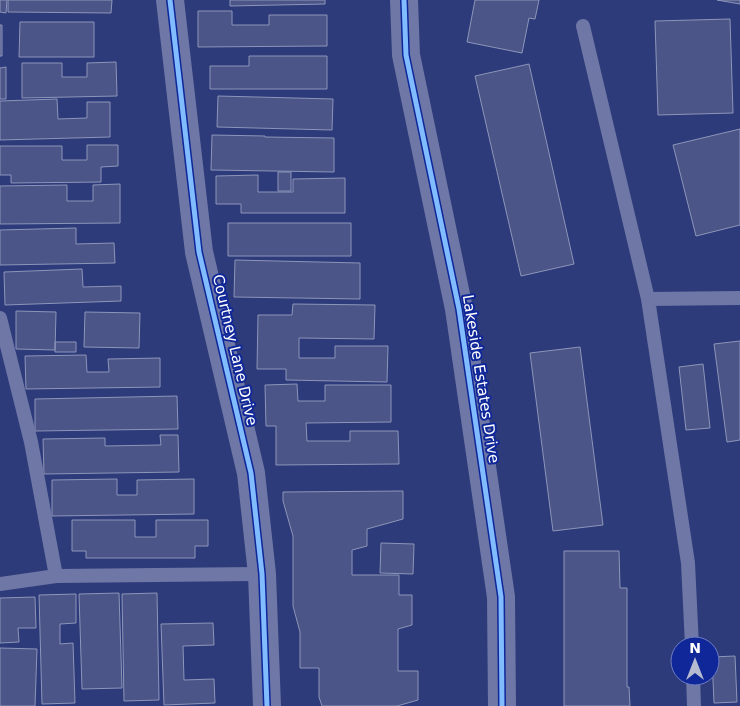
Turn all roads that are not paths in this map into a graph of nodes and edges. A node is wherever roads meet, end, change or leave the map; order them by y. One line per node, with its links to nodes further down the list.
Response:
1 (170, 0): 7 (street, Courtney Lane Drive)
2 (404, 0): 13 (street, Lakeside Estates Drive)
3 (583, 26): 5 (lane)
4 (740, 298): 5 (lane)
5 (648, 299): 10 (lane)
6 (0, 318): 8 (lane)
7 (262, 574): 8 (lane); 12 (street, Courtney Lane Drive)
8 (56, 576): 9 (lane)
9 (0, 584)
10 (692, 636)
11 (693, 686): 14 (lane)
12 (266, 706)
13 (502, 706)
14 (694, 706)

